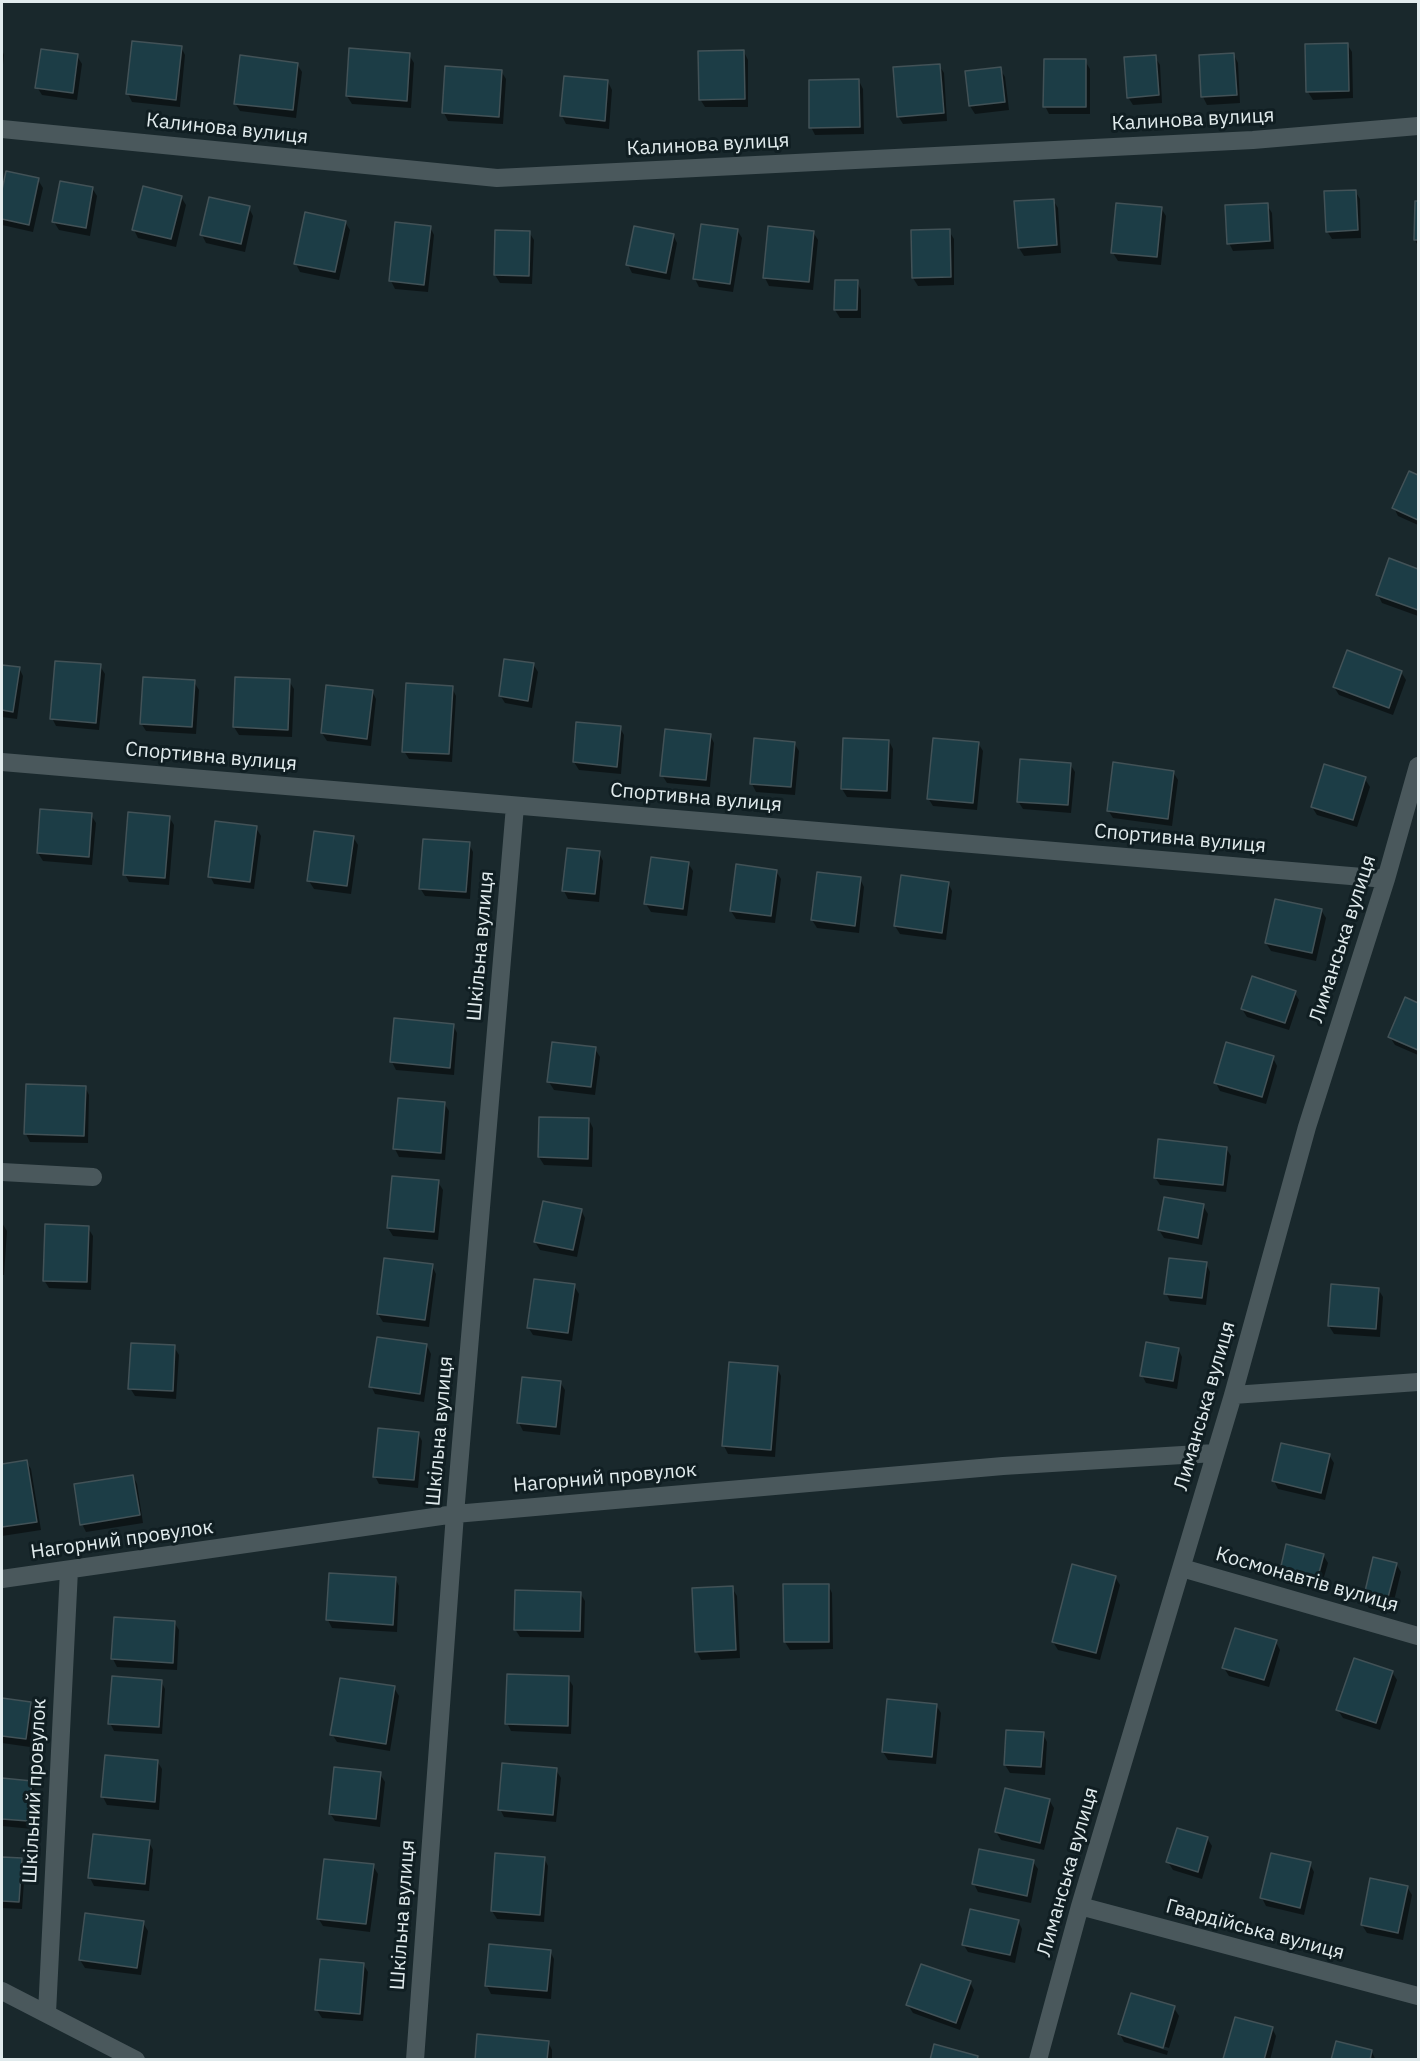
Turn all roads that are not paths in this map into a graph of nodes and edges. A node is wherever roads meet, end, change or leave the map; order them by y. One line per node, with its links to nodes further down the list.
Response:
1 (1419, 126): 2 (street, Калинова вулиця)
2 (2, 129)
3 (2, 762): 5 (street, Спортивна вулиця)
4 (1419, 766): 6 (street, Лиманська вулиця)
5 (515, 806): 6 (street, Спортивна вулиця); 12 (street, Шкільна вулиця)
6 (1386, 879): 10 (street, Лиманська вулиця)
7 (2, 1172): 8 (street)
8 (93, 1177)
9 (1419, 1382): 10 (street)
10 (1233, 1395): 11 (street, Лиманська вулиця)
11 (1215, 1453): 12 (street, Нагорний провулок); 13 (street, Лиманська вулиця)
12 (456, 1514): 14 (street, Нагорний провулок); 22 (street, Шкільна вулиця)
13 (1182, 1568): 16 (street, Космонавтів вулиця); 17 (street, Лиманська вулиця)
14 (69, 1570): 15 (street, Нагорний провулок); 20 (street, Шкільний провулок)
15 (2, 1579)
16 (1419, 1636)
17 (1080, 1906): 19 (street, Гвардійська вулиця); 23 (street, Лиманська вулиця)
18 (2, 1991): 20 (street)
19 (1419, 1996)
20 (47, 2013): 21 (street)
21 (136, 2060)
22 (415, 2060)
23 (1038, 2060)

